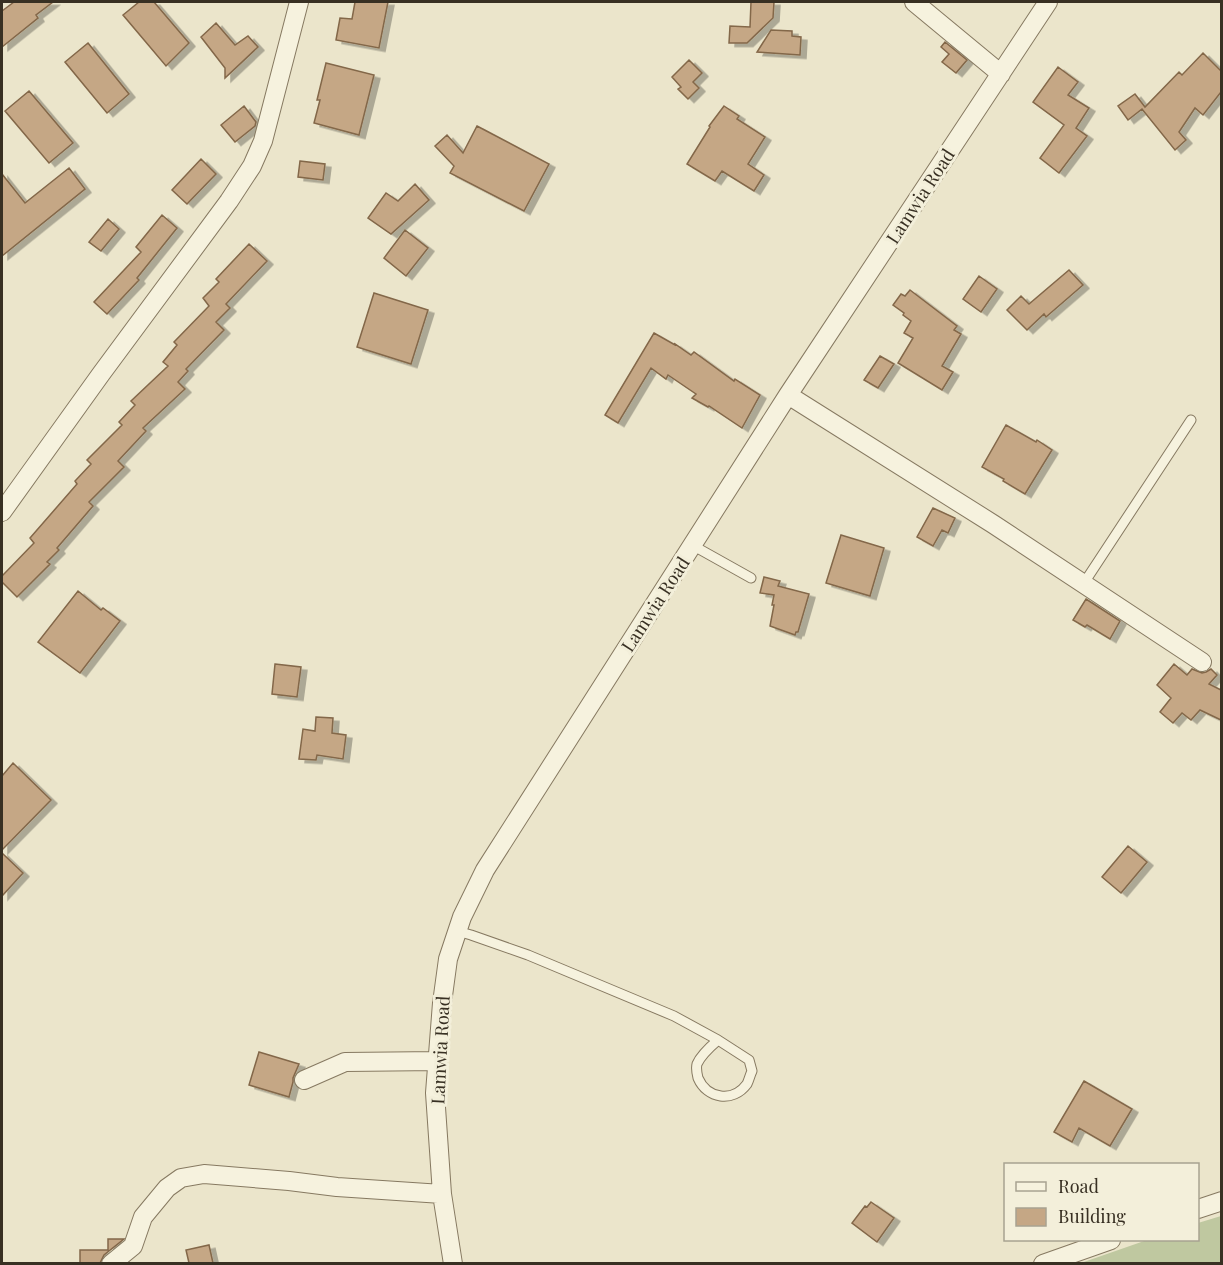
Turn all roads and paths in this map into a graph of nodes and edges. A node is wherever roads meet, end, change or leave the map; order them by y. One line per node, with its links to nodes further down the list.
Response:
1 (299, 2): 7 (street)
2 (914, 2): 4 (street)
3 (1048, 2): 4 (street, Lamwia Road)
4 (1001, 74): 5 (street, Lamwia Road)
5 (788, 395): 8 (street, Lamwia Road); 10 (street)
6 (1191, 420): 10 (lane)
7 (2, 512)
8 (692, 545): 9 (lane); 12 (street, Lamwia Road)
9 (751, 578)
10 (1084, 583): 11 (street)
11 (1203, 662)
12 (457, 931): 13 (lane); 14 (street, Lamwia Road)
13 (718, 1040): 13 (lane)
14 (438, 1061): 15 (street); 16 (street, Lamwia Road)
15 (304, 1080)
16 (442, 1194): 20 (street); 21 (street, Lamwia Road)
17 (1221, 1201): 18 (street)
18 (1199, 1208)
19 (1105, 1241): 22 (street)
20 (111, 1263)
21 (453, 1263)
22 (1043, 1263)

